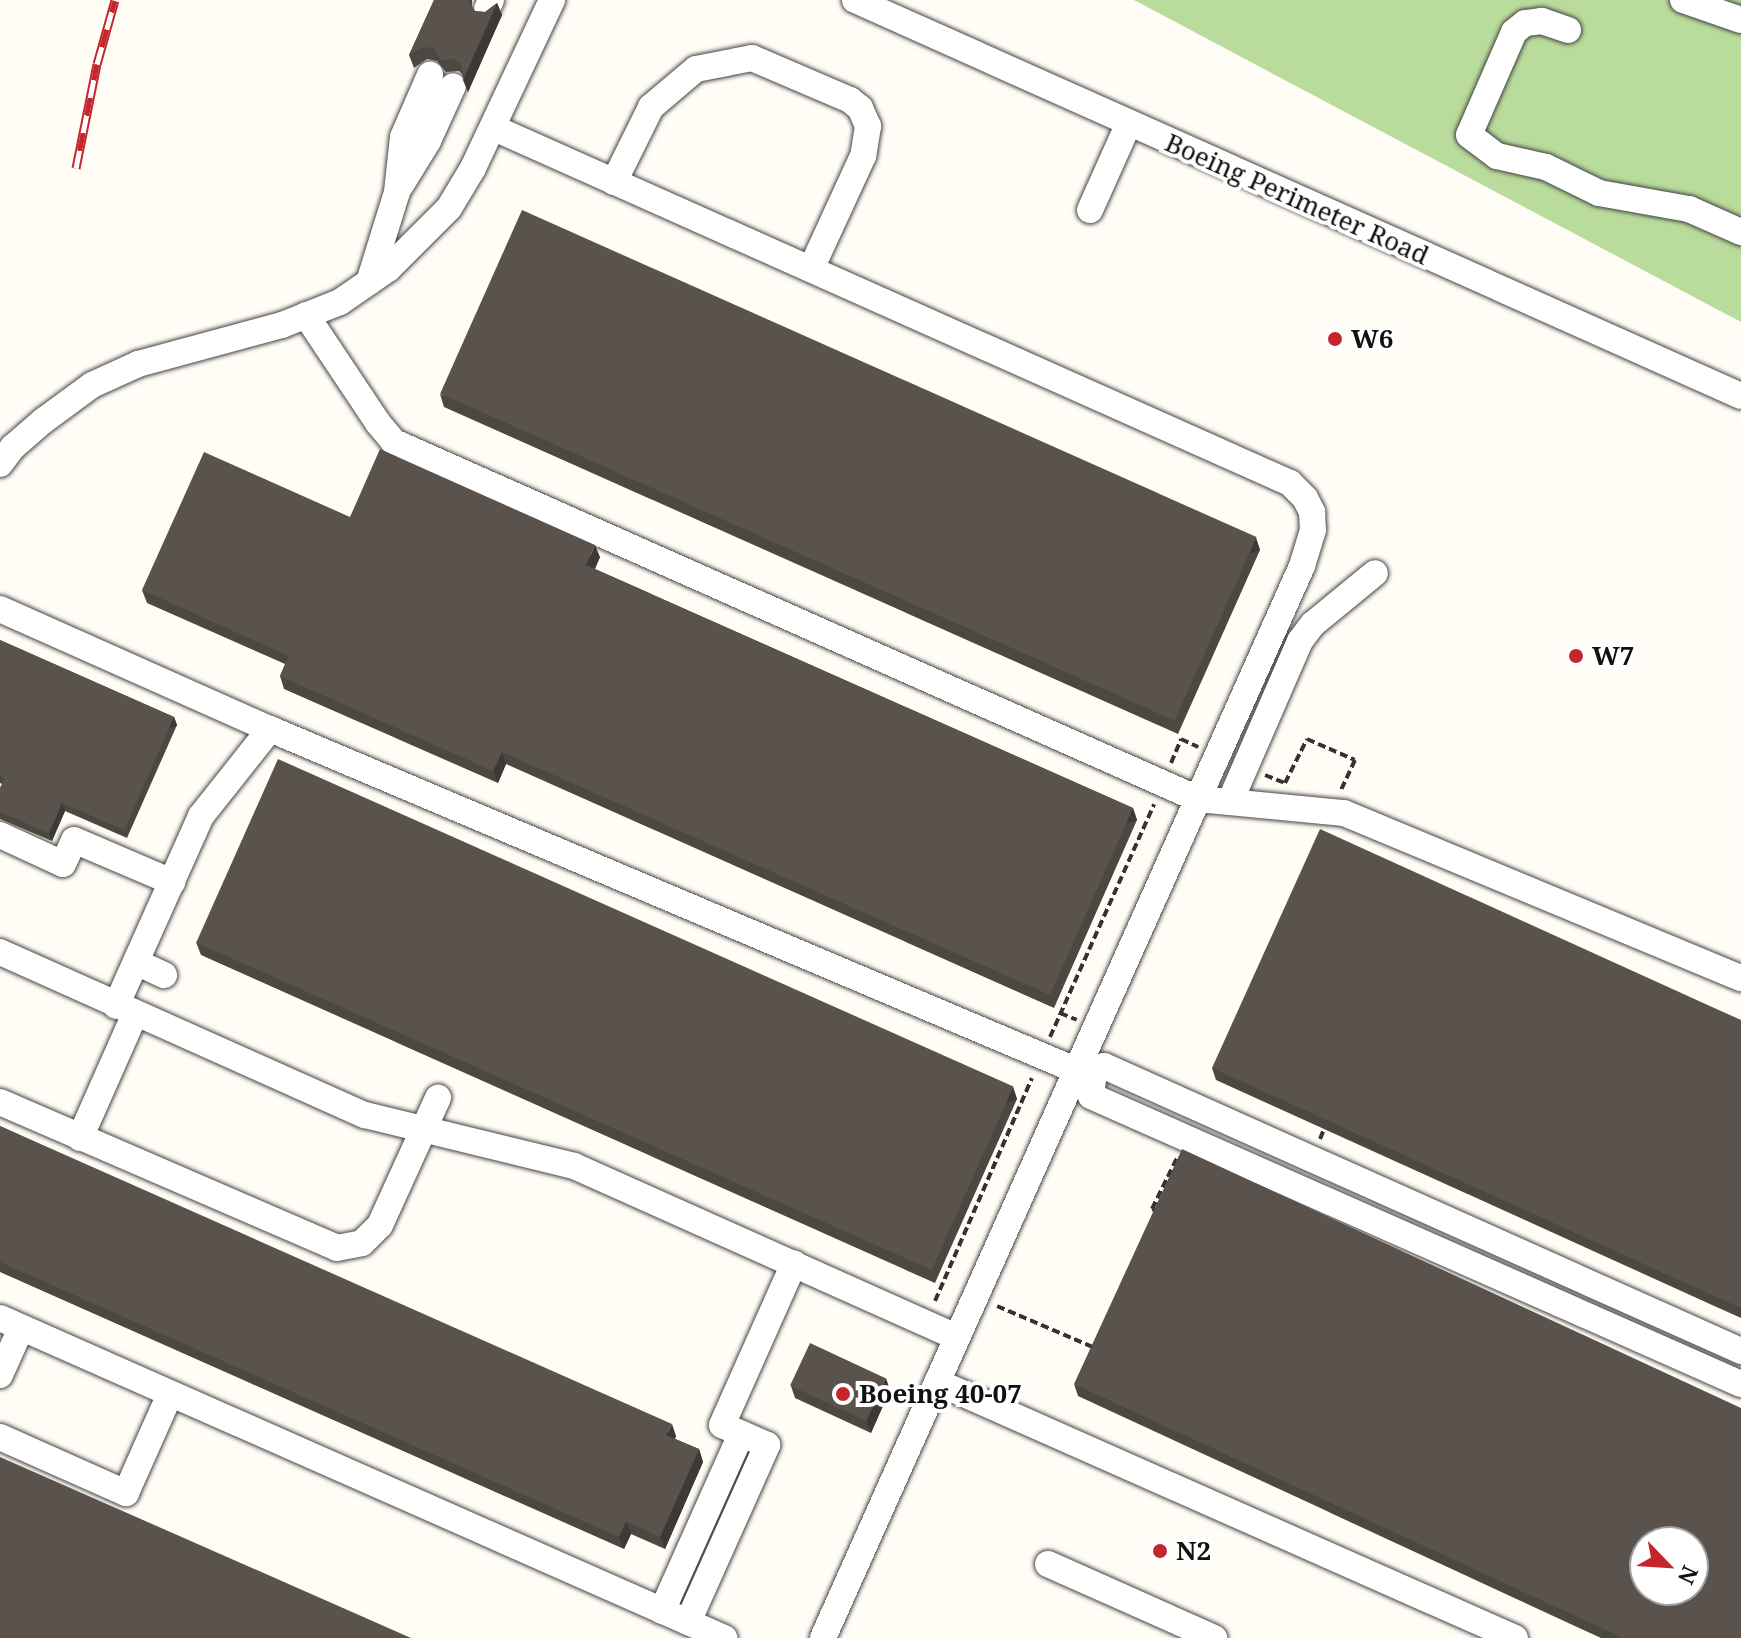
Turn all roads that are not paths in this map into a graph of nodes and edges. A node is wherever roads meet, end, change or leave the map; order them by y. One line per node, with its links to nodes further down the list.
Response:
1 (552, 0): 8 (lane)
2 (855, 0): 7 (lane, Boeing Perimeter Road)
3 (1683, 0): 4 (lane)
4 (1741, 20)
5 (1568, 30): 11 (lane)
6 (442, 80): 13 (lane)
7 (1129, 123): 10 (lane); 15 (lane, Boeing Perimeter Road)
8 (494, 128): 9 (lane); 13 (lane)
9 (614, 182): 12 (lane); 12 (lane)
10 (1090, 210)
11 (1741, 232)
12 (811, 269): 20 (lane)
13 (369, 282): 14 (lane)
14 (306, 315): 16 (lane); 20 (lane)
15 (1741, 396)
16 (0, 464)
17 (1375, 573): 21 (lane)
18 (0, 609): 19 (lane)
19 (270, 729): 23 (lane); 29 (lane)
20 (1198, 799): 21 (lane); 29 (lane)
21 (1230, 802): 27 (lane)
22 (0, 835): 23 (lane)
23 (172, 882): 25 (lane)
24 (0, 952): 28 (lane)
25 (136, 962): 26 (lane); 28 (lane)
26 (164, 975)
27 (1741, 978)
28 (126, 1010): 32 (lane); 33 (lane)
29 (1085, 1075): 36 (lane); 37 (lane); 40 (lane)
30 (438, 1098): 32 (lane)
31 (0, 1102): 33 (lane)
32 (424, 1130): 33 (lane); 34 (lane)
33 (80, 1138)
34 (794, 1263): 36 (lane); 42 (lane)
35 (11, 1323): 38 (lane); 41 (lane)
36 (957, 1337): 39 (lane)
37 (1741, 1351)
38 (0, 1375)
39 (937, 1382): 48 (lane); 50 (lane)
40 (1741, 1384)
41 (170, 1394): 43 (lane); 45 (lane)
42 (741, 1434): 45 (lane); 46 (lane)
43 (0, 1437)
44 (1048, 1564): 49 (lane)
45 (662, 1611): 46 (lane)
46 (688, 1622): 47 (lane)
47 (724, 1638)
48 (823, 1638)
49 (1214, 1638)
50 (1515, 1638)

